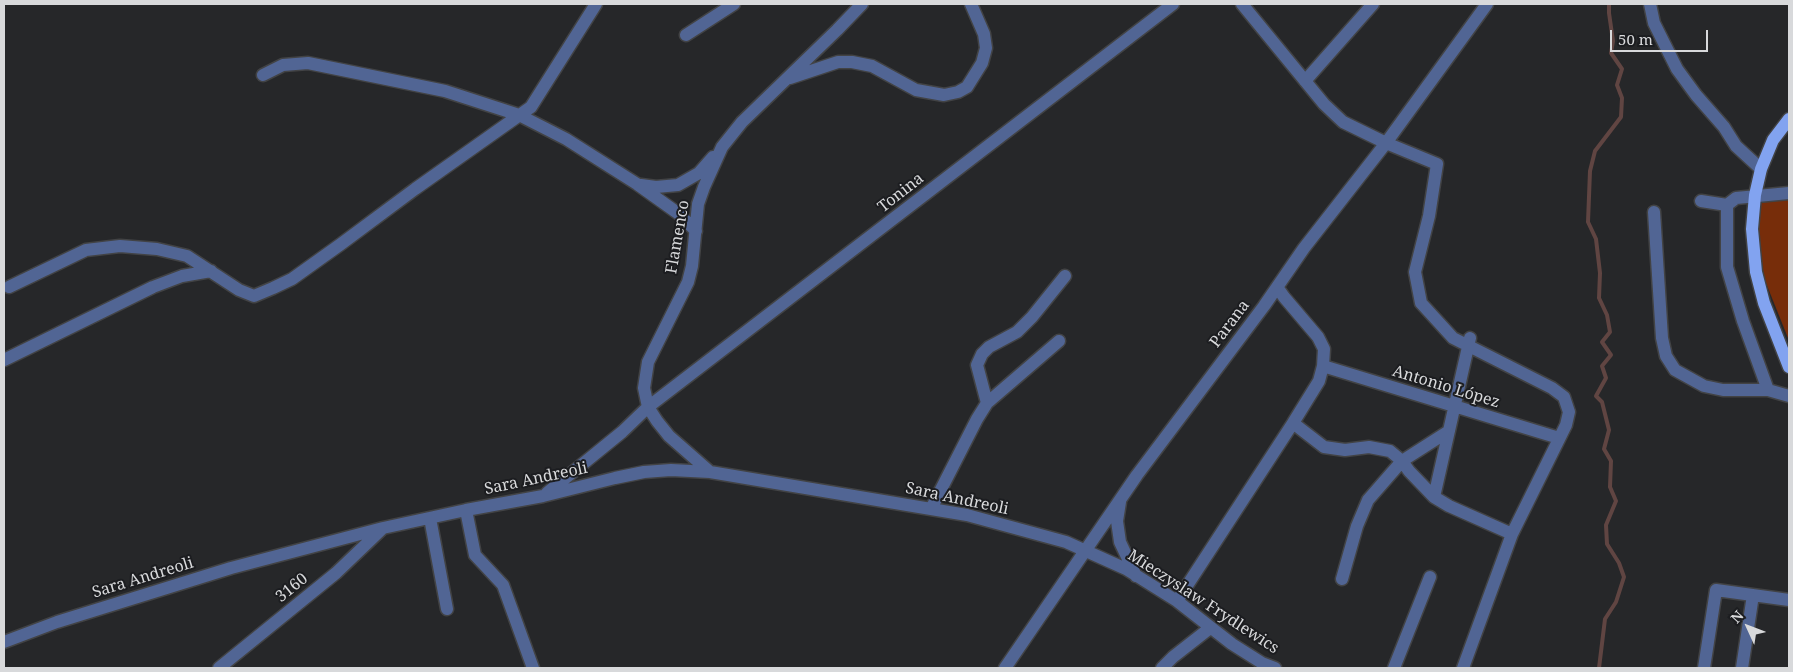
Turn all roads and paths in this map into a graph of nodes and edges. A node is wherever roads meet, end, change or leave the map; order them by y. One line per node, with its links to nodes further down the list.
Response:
1 (596, 4): 14 (street)
2 (734, 4): 10 (street)
3 (862, 4): 12 (street, Flamenco)
4 (971, 4): 12 (street)
5 (1173, 4): 39 (street, Tonina)
6 (1242, 4): 13 (street)
7 (1373, 4): 13 (street)
8 (1487, 4): 16 (street, Parana)
9 (1650, 4): 18 (street)
10 (686, 35)
11 (263, 75): 14 (street)
12 (786, 80): 17 (street, Flamenco)
13 (1305, 81): 16 (street)
14 (519, 115): 19 (street); 26 (street)
15 (1789, 119): 18 (main road)
16 (1386, 142): 29 (street, Parana); 31 (street)
17 (722, 147): 19 (street); 25 (street, Flamenco)
18 (1761, 169): 21 (main road)
19 (636, 184): 25 (street)
20 (1789, 192): 21 (street)
21 (1755, 195): 23 (street); 32 (main road)
22 (1701, 201): 23 (street)
23 (1726, 204): 36 (street)
24 (1654, 212): 36 (street)
25 (696, 231): 39 (street, Flamenco)
26 (211, 271): 28 (street); 33 (street)
27 (1065, 276): 38 (street)
28 (9, 287)
29 (1277, 287): 34 (street); 48 (street, Parana)
30 (1059, 341): 38 (street)
31 (1469, 342): 40 (street); 43 (street)
32 (1785, 345): 35 (main road)
33 (4, 360)
34 (1323, 366): 40 (street, Antonio López); 41 (street)
35 (1789, 367)
36 (1768, 390): 37 (street)
37 (1789, 396)
38 (987, 403): 49 (street)
39 (648, 407): 45 (street, Flamenco); 46 (street, Tonina)
40 (1455, 407): 42 (street); 43 (street, Antonio López)
41 (1294, 423): 44 (street); 59 (street)
42 (1449, 431): 44 (street); 47 (street)
43 (1559, 438): 53 (street)
44 (1402, 461): 47 (street); 57 (street)
45 (710, 472): 46 (street, Sara Andreoli); 49 (street, Sara Andreoli)
46 (543, 496): 50 (street, Sara Andreoli)
47 (1434, 497): 53 (street)
48 (1120, 499): 54 (street, Parana); 55 (street)
49 (931, 509): 54 (street, Sara Andreoli)
50 (466, 510): 51 (street, Sara Andreoli); 65 (street)
51 (430, 518): 52 (street, Sara Andreoli); 61 (street)
52 (383, 528): 63 (street, Sara Andreoli); 64 (street, 3160)
53 (1512, 534): 70 (street)
54 (1086, 550): 55 (street, Mieczyslaw Frydlewics); 66 (street, Parana)
55 (1136, 576): 59 (street, Mieczyslaw Frydlewics)
56 (1430, 577): 69 (street)
57 (1342, 579)
58 (1753, 595): 60 (street); 71 (street); 72 (street)
59 (1177, 600): 62 (street, Mieczyslaw Frydlewics)
60 (1789, 600)
61 (447, 609)
62 (1210, 628): 67 (street); 68 (street, Mieczyslaw Frydlewics)
63 (4, 642)
64 (219, 668)
65 (533, 668)
66 (1005, 668)
67 (1162, 668)
68 (1275, 668)
69 (1394, 668)
70 (1463, 668)
71 (1704, 668)
72 (1742, 668)

